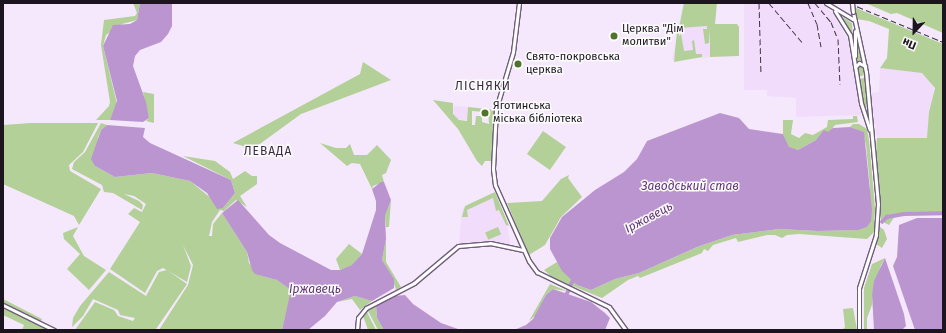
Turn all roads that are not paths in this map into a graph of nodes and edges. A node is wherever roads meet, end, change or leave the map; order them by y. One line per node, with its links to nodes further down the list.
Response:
1 (520, 3): 12 (street)
2 (826, 3): 4 (street)
3 (852, 3): 5 (street, bridge)
4 (835, 11): 5 (street); 8 (street)
5 (854, 20): 6 (street)
6 (854, 25): 7 (street); 8 (street)
7 (865, 66): 8 (street); 9 (street)
8 (855, 67): 10 (street)
9 (866, 75): 10 (street); 11 (street)
10 (857, 76): 11 (street)
11 (872, 134): 19 (street)
12 (518, 237): 13 (street); 14 (street)
13 (514, 247): 14 (street); 17 (street)
14 (524, 250): 18 (street)
15 (3, 305): 16 (street)
16 (54, 330)
17 (357, 330)
18 (626, 330)
19 (859, 330)

